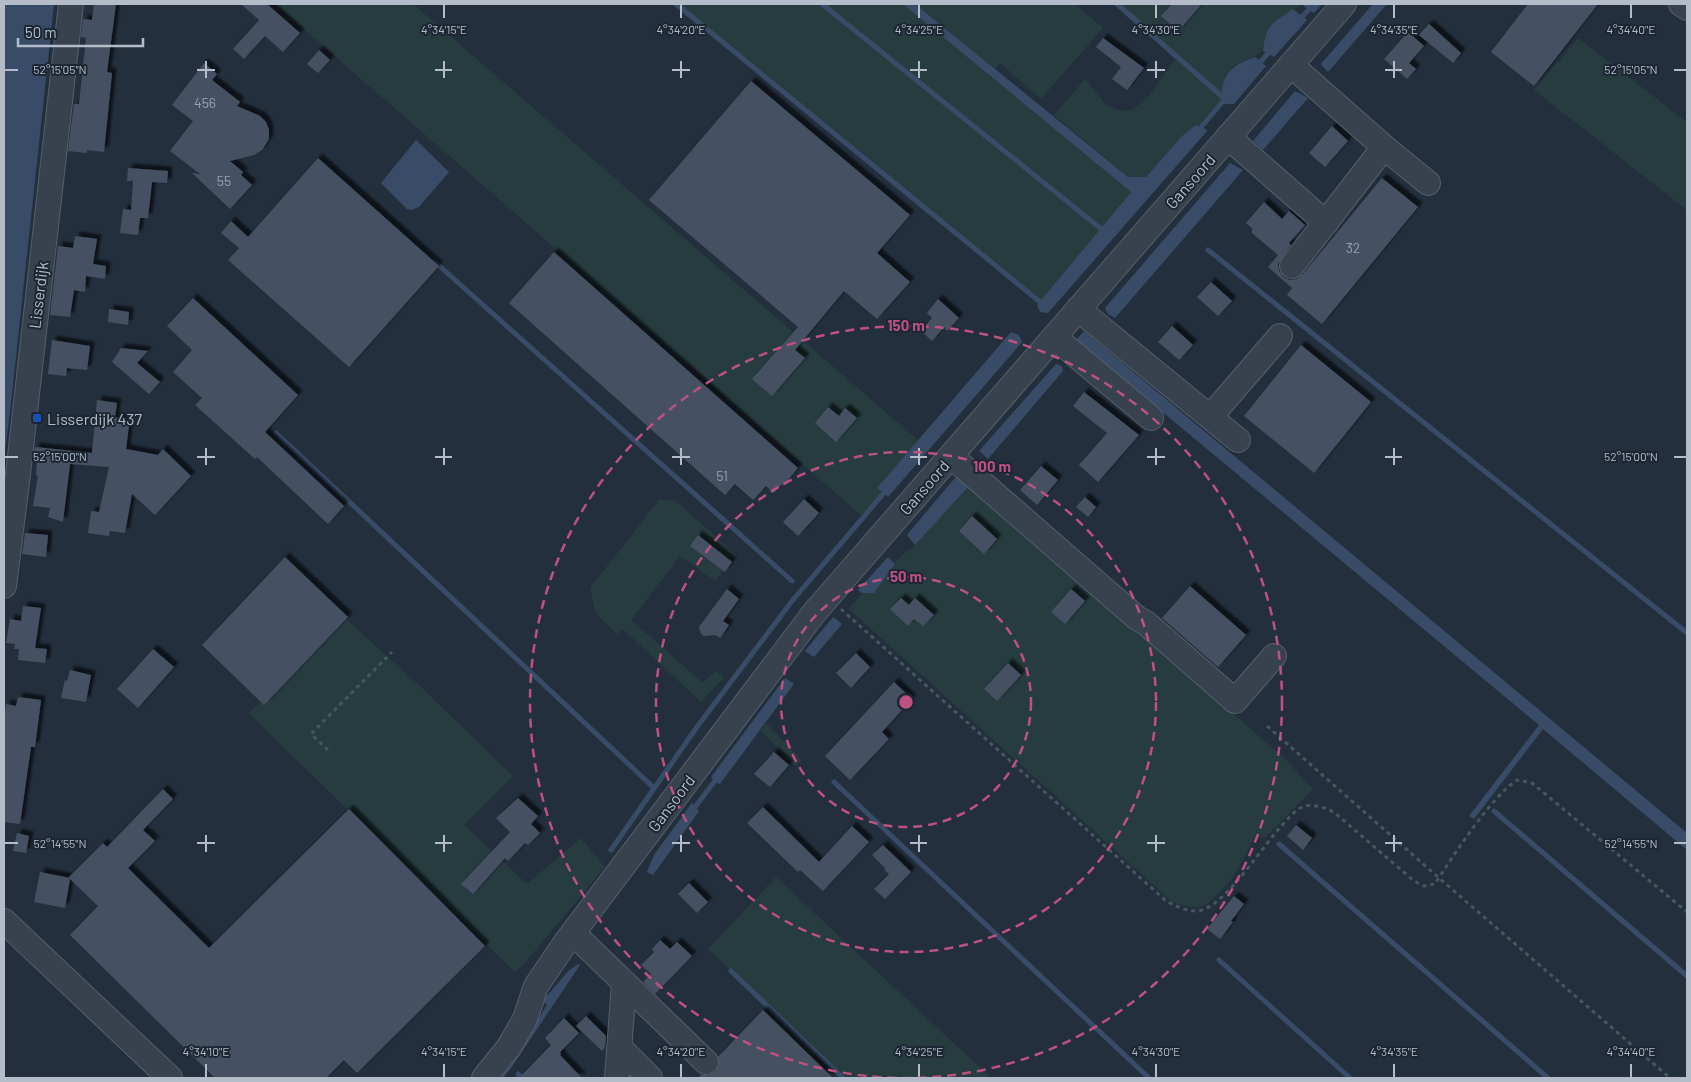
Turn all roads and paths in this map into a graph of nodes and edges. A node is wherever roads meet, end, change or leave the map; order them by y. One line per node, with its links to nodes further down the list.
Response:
1 (71, 4): 18 (street, Lisserdijk)
2 (1344, 4): 5 (street, Gansoord)
3 (1681, 4): 4 (street)
4 (1687, 8)
5 (1291, 65): 6 (street, Gansoord); 7 (street)
6 (1228, 137): 9 (street); 11 (street, Gansoord)
7 (1384, 147): 8 (street); 9 (street)
8 (1428, 183)
9 (1326, 223): 10 (street)
10 (1292, 266)
11 (1078, 310): 13 (street, Gansoord); 14 (street)
12 (1280, 336): 14 (street)
13 (1054, 337): 15 (street); 17 (street, Gansoord)
14 (1210, 417): 16 (street)
15 (1151, 418)
16 (1238, 440)
17 (951, 456): 19 (street, Gansoord); 21 (street)
18 (4, 586)
19 (828, 597): 24 (path); 27 (street, Gansoord)
20 (392, 652): 23 (path)
21 (1274, 656)
22 (1267, 726): 24 (path)
23 (328, 750)
24 (1439, 878): 25 (path); 35 (path)
25 (1687, 912)
26 (4, 921): 31 (street)
27 (569, 938): 28 (street); 32 (street, Gansoord)
28 (624, 983): 29 (street); 30 (street)
29 (620, 1048): 33 (street); 34 (street)
30 (706, 1062)
31 (170, 1078)
32 (484, 1078)
33 (618, 1078)
34 (650, 1078)
35 (1670, 1078)

